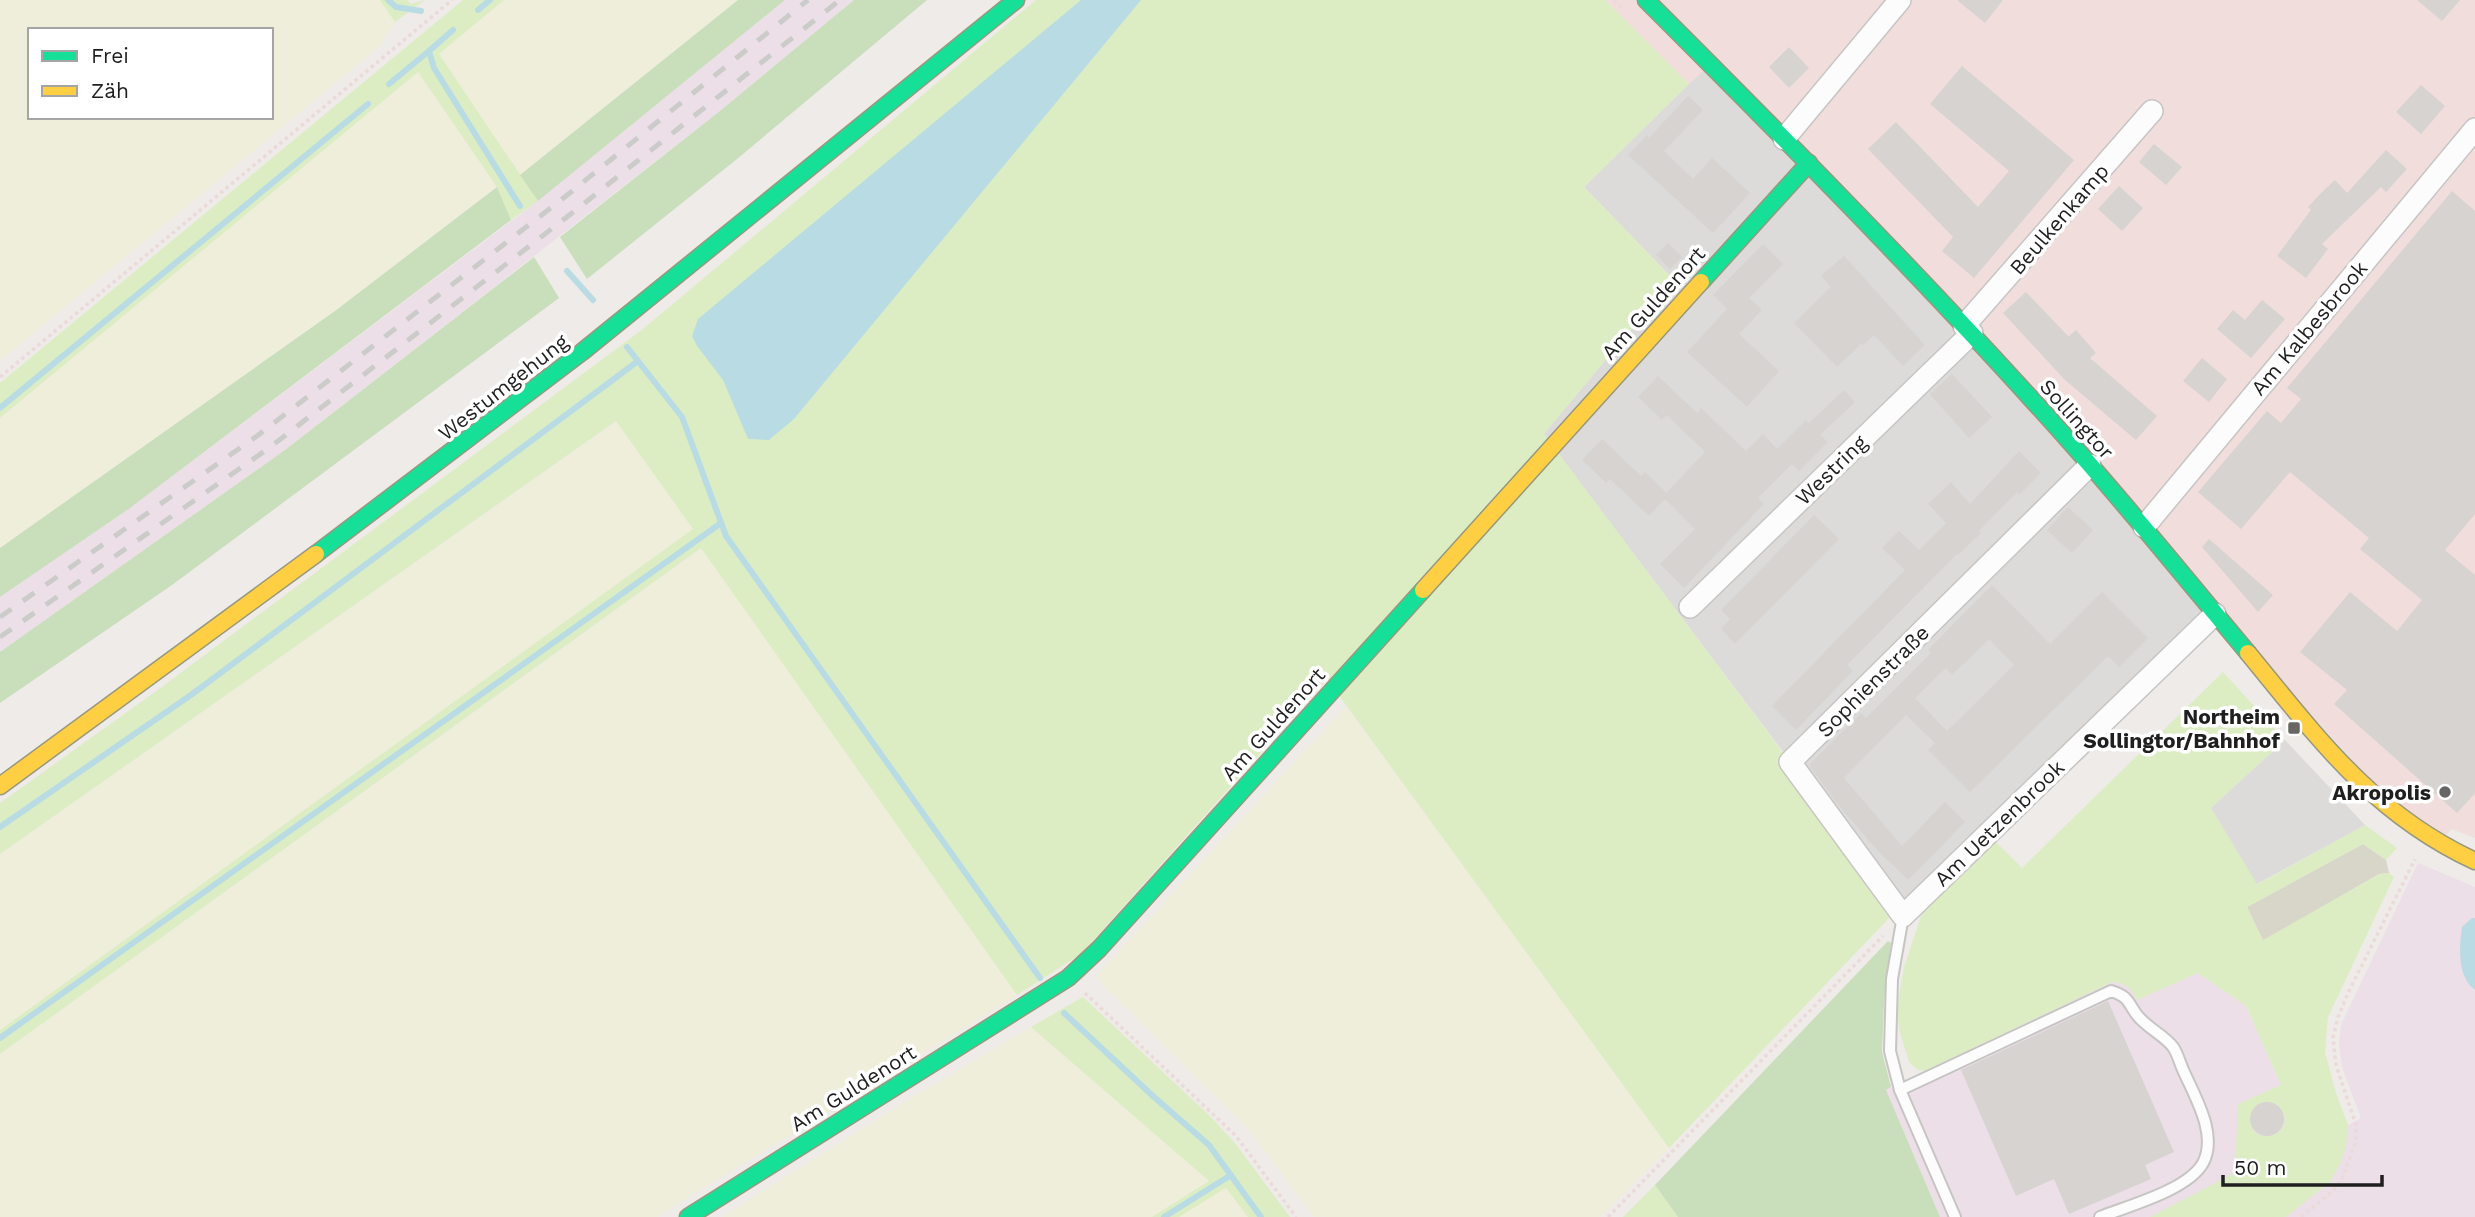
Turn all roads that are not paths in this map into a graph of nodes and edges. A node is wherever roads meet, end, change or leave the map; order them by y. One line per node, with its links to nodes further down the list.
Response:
1 (1016, 0): 13 (main road, Westumgehung)
2 (1646, 0): 6 (main road, Sollingtor)
3 (1900, 0): 6 (street)
4 (2152, 111): 8 (street, Beulkenkamp)
5 (2475, 129): 10 (street, Am Kalbesbrook)
6 (1784, 139): 7 (main road, Sollingtor)
7 (1809, 163): 8 (main road, Sollingtor); 17 (main road, Am Guldenort)
8 (1968, 329): 9 (main road, Sollingtor); 11 (street, Westring)
9 (2091, 465): 10 (main road, Sollingtor); 15 (street, Sophienstraße)
10 (2144, 527): 12 (main road, Sollingtor)
11 (1690, 607)
12 (2215, 614): 14 (main road, Sollingtor); 15 (street, Am Uetzenbrook)
13 (0, 786)
14 (2475, 862)
15 (1903, 916): 16 (lane)
16 (1900, 1090): 18 (lane); 19 (lane)
17 (688, 1217)
18 (1955, 1217)
19 (2100, 1217)

